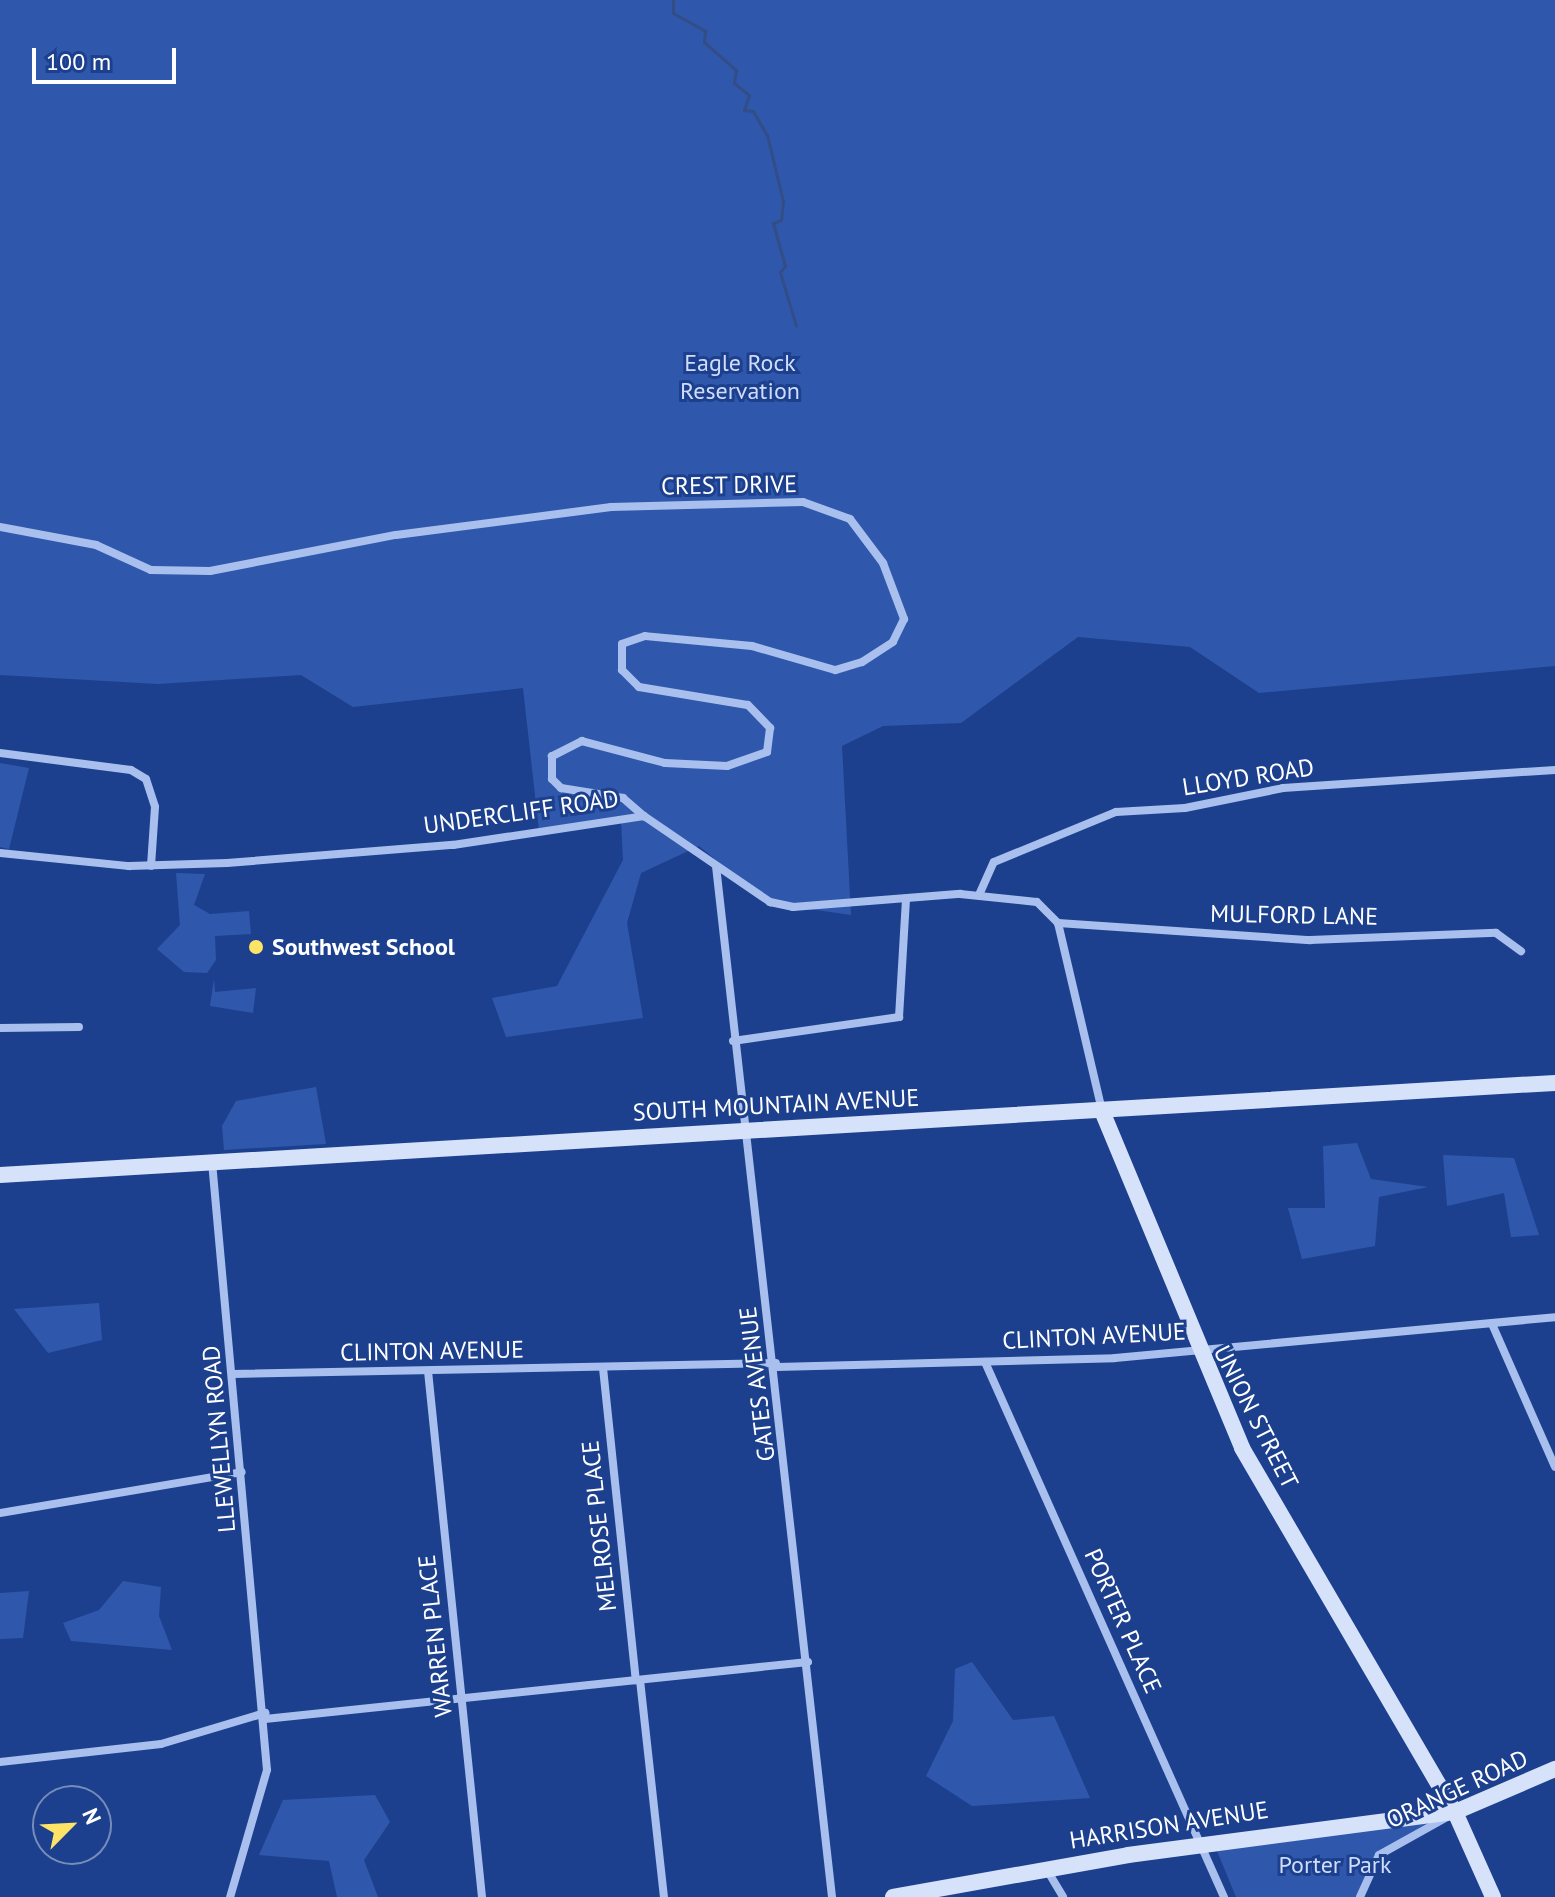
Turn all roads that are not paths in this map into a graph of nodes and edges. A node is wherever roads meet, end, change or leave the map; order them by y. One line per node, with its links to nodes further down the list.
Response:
1 (0, 527): 4 (street, CREST DRIVE)
2 (0, 753): 6 (street)
3 (1555, 770): 8 (street, LLOYD ROAD)
4 (644, 816): 6 (street, UNDERCLIFF ROAD); 7 (street, UNDERCLIFF ROAD)
5 (0, 853): 6 (street, UNDERCLIFF ROAD)
6 (151, 866)
7 (716, 866): 9 (street, UNDERCLIFF ROAD); 14 (street, GATES AVENUE)
8 (979, 895): 9 (street, UNDERCLIFF ROAD); 10 (street, UNDERCLIFF ROAD)
9 (906, 899): 14 (street)
10 (1058, 923): 11 (street, MULFORD LANE); 16 (street, UNION STREET)
11 (1521, 951)
12 (79, 1027): 13 (street)
13 (0, 1028)
14 (733, 1041): 17 (street, GATES AVENUE)
15 (1555, 1083): 16 (street, SOUTH MOUNTAIN AVENUE)
16 (1102, 1111): 17 (street, SOUTH MOUNTAIN AVENUE); 22 (street, UNION STREET)
17 (744, 1132): 18 (street, SOUTH MOUNTAIN AVENUE); 24 (street, GATES AVENUE)
18 (212, 1161): 19 (street, SOUTH MOUNTAIN AVENUE); 27 (street, LLEWELLYN ROAD)
19 (0, 1175)
20 (1555, 1317): 21 (street, CLINTON AVENUE)
21 (1492, 1324): 22 (street, CLINTON AVENUE); 28 (street)
22 (1196, 1350): 23 (street, CLINTON AVENUE); 37 (street, UNION STREET)
23 (985, 1362): 24 (street, CLINTON AVENUE); 38 (street, PORTER PLACE)
24 (777, 1365): 25 (street, CLINTON AVENUE); 31 (street, GATES AVENUE)
25 (603, 1368): 26 (street, CLINTON AVENUE); 32 (street, MELROSE PLACE)
26 (428, 1371): 27 (street, CLINTON AVENUE); 33 (street, WARREN PLACE)
27 (233, 1374): 29 (street, LLEWELLYN ROAD)
28 (1555, 1467)
29 (242, 1472): 30 (street); 34 (street, LLEWELLYN ROAD)
30 (0, 1513)
31 (808, 1662): 32 (street); 43 (street, GATES AVENUE)
32 (638, 1680): 33 (street); 42 (street, MELROSE PLACE)
33 (462, 1698): 34 (street); 41 (street, WARREN PLACE)
34 (265, 1716): 35 (street); 40 (street, LLEWELLYN ROAD)
35 (0, 1762)
36 (1555, 1769): 37 (street, ORANGE ROAD)
37 (1455, 1812): 38 (street, HARRISON AVENUE); 47 (street, ORANGE ROAD); 48 (street, UNION STREET)
38 (1200, 1844): 39 (street, HARRISON AVENUE); 46 (street, PORTER PLACE)
39 (1046, 1868): 44 (street, HARRISON AVENUE); 45 (street)
40 (230, 1897)
41 (482, 1897)
42 (664, 1897)
43 (832, 1897)
44 (893, 1897)
45 (1063, 1897)
46 (1224, 1897)
47 (1360, 1897)
48 (1493, 1897)

